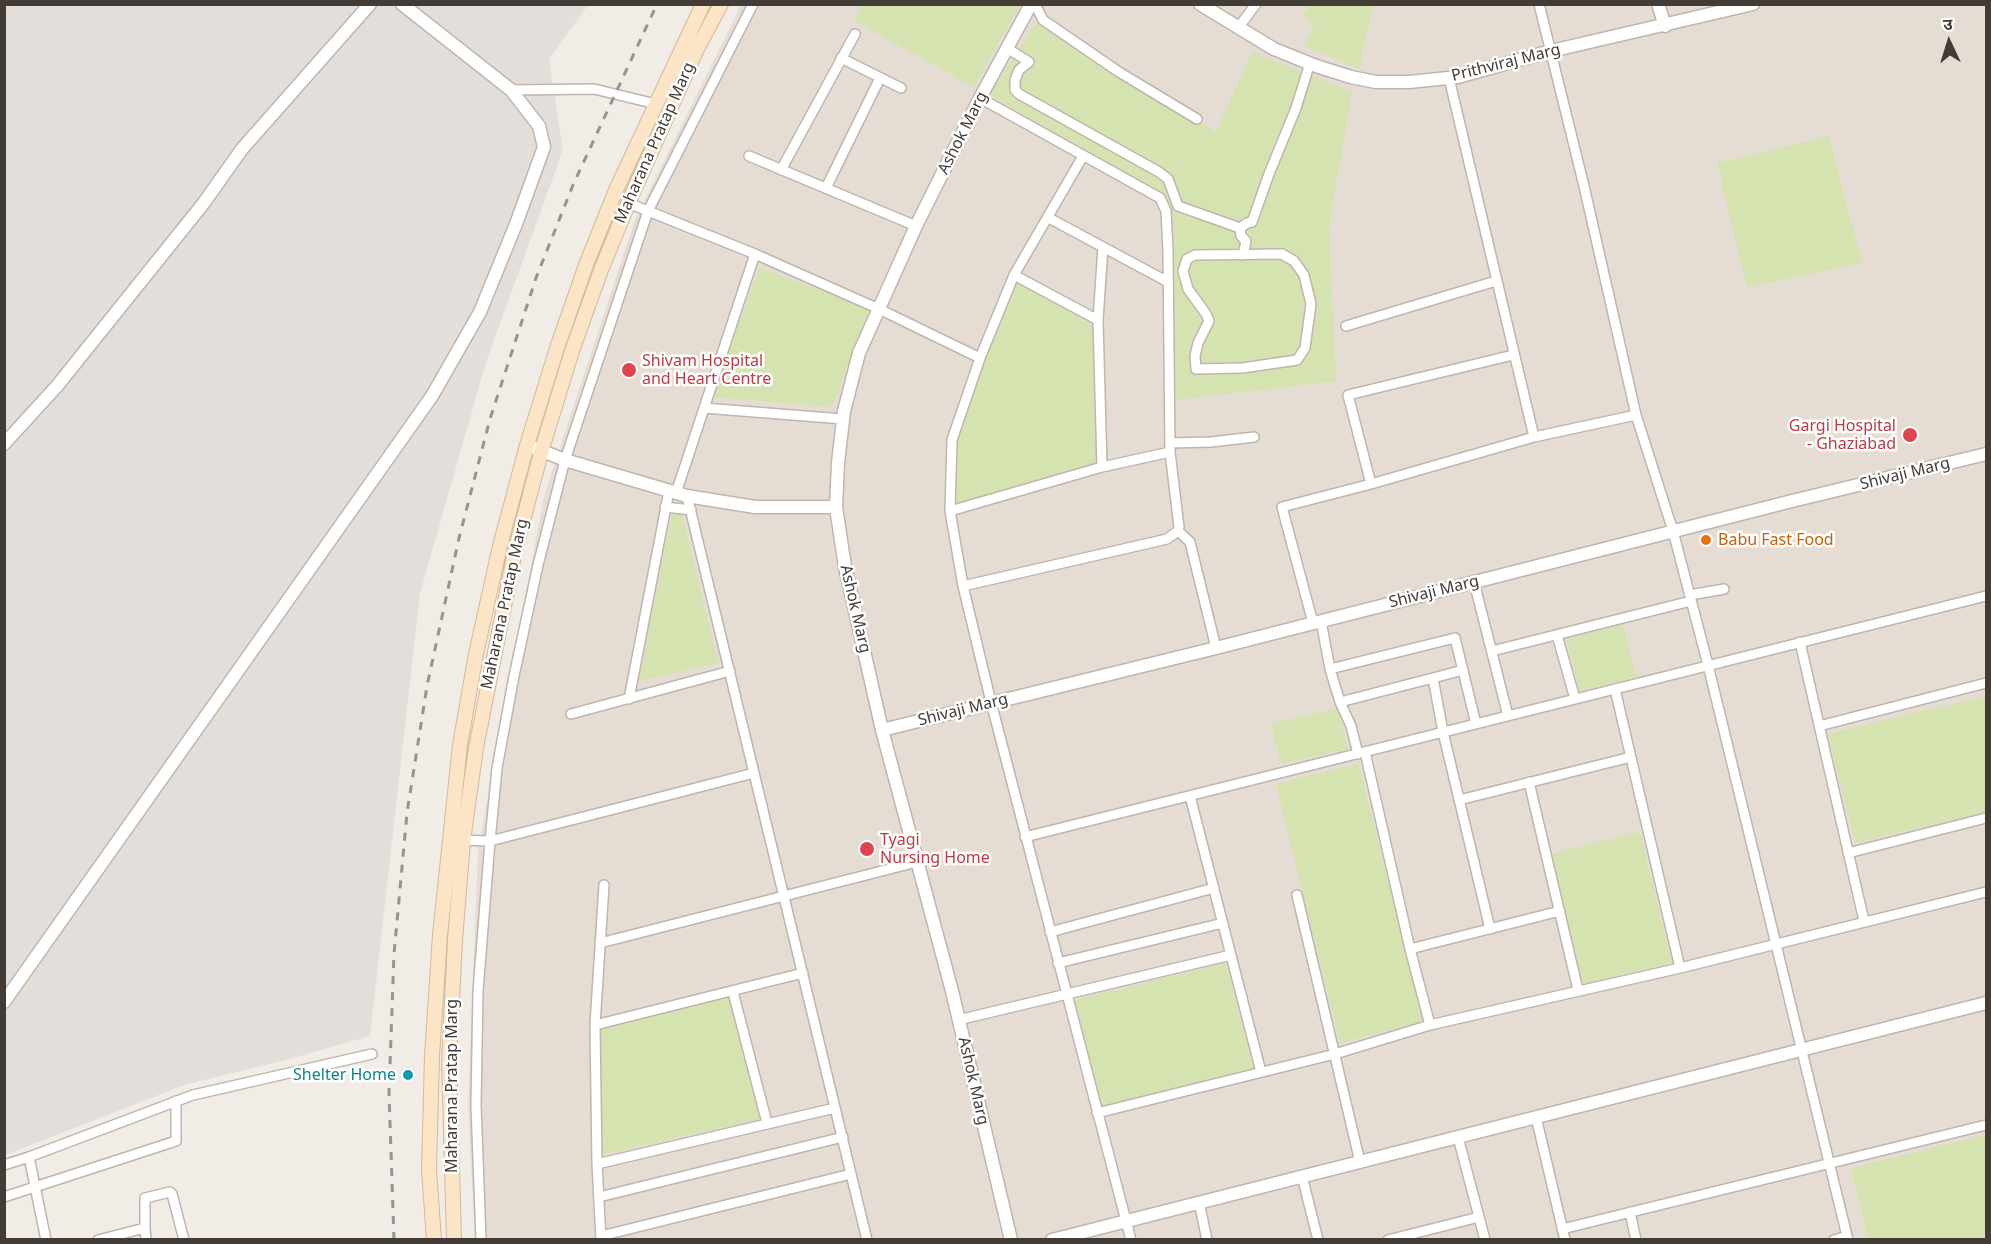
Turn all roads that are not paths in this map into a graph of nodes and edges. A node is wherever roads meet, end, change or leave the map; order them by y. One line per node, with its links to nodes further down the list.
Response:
1 (370, 4): 51 (street)
2 (402, 4): 22 (street)
3 (703, 4): 24 (main road, Maharana Pratap Marg)
4 (721, 4): 30 (main road, Maharana Pratap Marg)
5 (753, 4): 31 (street)
6 (1033, 4): 15 (street, Ashok Marg); 25 (street)
7 (1200, 4): 13 (street, Prithviraj Marg)
8 (1256, 4): 13 (street)
9 (1539, 4): 16 (street)
10 (1658, 4): 12 (street)
11 (1753, 4): 12 (street, Prithviraj Marg)
12 (1665, 26): 16 (street, Prithviraj Marg)
13 (1238, 28): 18 (street, Prithviraj Marg)
14 (855, 34): 17 (street)
15 (1007, 48): 23 (street, Ashok Marg); 34 (street)
16 (1551, 51): 20 (street, Prithviraj Marg); 47 (street)
17 (841, 58): 19 (street); 28 (street)
18 (1310, 63): 20 (street, Prithviraj Marg); 34 (street)
19 (880, 78): 21 (street); 29 (street)
20 (1449, 78): 39 (street)
21 (901, 88)
22 (511, 90): 24 (street); 125 (street)
23 (980, 98): 27 (street); 33 (street, Ashok Marg)
24 (656, 104): 52 (main road, Maharana Pratap Marg)
25 (1197, 119)
26 (748, 156): 28 (street)
27 (1083, 156): 32 (street); 40 (street)
28 (781, 170): 29 (street)
29 (826, 188): 33 (street)
30 (628, 203): 31 (street); 54 (main road, Maharana Pratap Marg)
31 (648, 211): 36 (street); 56 (street)
32 (1049, 218): 35 (street); 38 (street)
33 (916, 226): 41 (street, Ashok Marg)
34 (1240, 228): 37 (street)
35 (1103, 247): 40 (street); 42 (street)
36 (754, 254): 41 (street); 46 (street)
37 (1243, 255): 37 (street)
38 (1014, 275): 42 (street); 45 (street)
39 (1496, 281): 43 (street); 44 (street)
40 (1168, 282): 53 (street)
41 (879, 309): 45 (street); 48 (street, Ashok Marg)
42 (1098, 320): 57 (street)
43 (1346, 326)
44 (1513, 355): 50 (street); 58 (street)
45 (980, 358): 63 (street)
46 (704, 408): 48 (street); 59 (street)
47 (1635, 416): 50 (street); 65 (street)
48 (843, 419): 61 (street, Ashok Marg)
49 (1254, 437): 53 (street)
50 (1534, 437): 58 (street)
51 (4, 444)
52 (527, 445): 54 (street); 101 (main road, Maharana Pratap Marg)
53 (1170, 448): 57 (street); 64 (street)
54 (542, 449): 56 (street); 101 (main road, Maharana Pratap Marg)
55 (1986, 454): 65 (street, Shivaji Marg)
56 (565, 460): 59 (street); 102 (street)
57 (1102, 467): 63 (street)
58 (1371, 484): 71 (street)
59 (677, 493): 60 (street); 61 (street); 62 (street)
60 (665, 507): 62 (street); 83 (street)
61 (836, 507): 91 (street, Ashok Marg)
62 (691, 510): 79 (street)
63 (950, 511): 67 (street)
64 (1178, 531): 67 (street); 74 (street)
65 (1673, 531): 66 (street, Shivaji Marg); 70 (street)
66 (1474, 582): 71 (street, Shivaji Marg); 75 (street)
67 (963, 586): 85 (street)
68 (1724, 589): 70 (street)
69 (1986, 596): 73 (street)
70 (1691, 598): 72 (street); 76 (street)
71 (1317, 622): 74 (street, Shivaji Marg); 77 (street)
72 (1557, 635): 75 (street); 84 (street)
73 (1800, 642): 76 (street); 90 (street)
74 (1216, 648): 85 (street, Shivaji Marg)
75 (1492, 651): 88 (street)
76 (1708, 664): 82 (street); 116 (street)
77 (1330, 669): 78 (street); 86 (street)
78 (1463, 670): 80 (street); 89 (street)
79 (730, 671): 83 (street); 95 (street)
80 (1433, 678): 86 (street); 92 (street)
81 (1986, 683): 90 (street)
82 (1615, 689): 84 (street); 94 (street)
83 (629, 699): 87 (street)
84 (1575, 699): 88 (street)
85 (991, 702): 91 (street, Shivaji Marg); 100 (street)
86 (1340, 702): 93 (street)
87 (571, 714)
88 (1508, 716): 89 (street)
89 (1476, 724): 92 (street)
90 (1820, 726): 103 (street)
91 (882, 730): 104 (street, Ashok Marg)
92 (1443, 732): 93 (street); 98 (street)
93 (1361, 753): 97 (street); 117 (street)
94 (1631, 757): 96 (street); 120 (street)
95 (754, 774): 102 (street); 108 (street)
96 (1529, 782): 98 (street); 110 (street)
97 (1190, 796): 100 (street); 106 (street)
98 (1460, 800): 113 (street)
99 (1986, 818): 103 (street)
100 (1025, 837): 114 (street)
101 (456, 840): 102 (street); 164 (main road, Maharana Pratap Marg); 165 (main road, Maharana Pratap Marg)
102 (490, 841): 166 (street)
103 (1848, 852): 111 (street)
104 (917, 862): 108 (street); 127 (street, Ashok Marg)
105 (604, 885): 115 (street)
106 (1214, 888): 112 (street); 114 (street)
107 (1986, 892): 111 (street)
108 (784, 895): 115 (street); 121 (street)
109 (1297, 895): 132 (street)
110 (1560, 911): 113 (street); 122 (street)
111 (1864, 921): 116 (street)
112 (1223, 923): 118 (street); 119 (street)
113 (1490, 929): 117 (street)
114 (1050, 932): 119 (street)
115 (600, 943): 128 (street)
116 (1775, 943): 120 (street); 130 (street)
117 (1410, 949): 129 (street)
118 (1231, 955): 124 (street); 133 (street)
119 (1058, 963): 124 (street)
120 (1680, 968): 122 (street)
121 (803, 973): 123 (street); 135 (street)
122 (1578, 990): 129 (street)
123 (733, 992): 128 (street); 138 (street)
124 (1066, 994): 127 (street); 136 (street)
125 (4, 1002)
126 (1986, 1003): 130 (street)
127 (958, 1020): 168 (street, Ashok Marg)
128 (596, 1025): 145 (street)
129 (1430, 1025): 132 (street)
130 (1800, 1050): 137 (street); 144 (street)
131 (372, 1054): 134 (street)
132 (1335, 1054): 133 (street); 143 (street)
133 (1261, 1072): 136 (street)
134 (176, 1101): 142 (street); 149 (street)
135 (836, 1108): 138 (street); 140 (street)
136 (1097, 1113): 155 (street)
137 (1536, 1117): 141 (street); 157 (street)
138 (767, 1124): 145 (street)
139 (1986, 1125): 144 (street)
140 (843, 1137): 147 (street); 151 (street)
141 (1458, 1137): 143 (street); 154 (street)
142 (28, 1158): 146 (street); 149 (street)
143 (1360, 1162): 148 (street)
144 (1829, 1162): 153 (street); 159 (street)
145 (597, 1164): 151 (street)
146 (4, 1165)
147 (851, 1173): 158 (street); 167 (street)
148 (1302, 1176): 152 (street); 172 (street)
149 (35, 1189): 150 (street); 160 (street)
150 (4, 1197)
151 (599, 1197): 158 (street)
152 (1199, 1202): 155 (street); 171 (street)
153 (1630, 1212): 157 (street); 176 (street)
154 (1479, 1217): 173 (street); 174 (street)
155 (1126, 1221): 169 (street); 170 (street)
156 (145, 1228): 161 (street); 162 (street); 163 (street)
157 (1562, 1229): 175 (street)
158 (601, 1238)
159 (1847, 1238): 177 (street)
160 (46, 1239)
161 (98, 1239)
162 (146, 1239)
163 (184, 1239)
164 (434, 1239)
165 (454, 1239)
166 (480, 1239)
167 (867, 1239)
168 (1011, 1239)
169 (1052, 1239)
170 (1131, 1239)
171 (1207, 1239)
172 (1318, 1239)
173 (1388, 1239)
174 (1485, 1239)
175 (1565, 1239)
176 (1636, 1239)
177 (1833, 1239)

